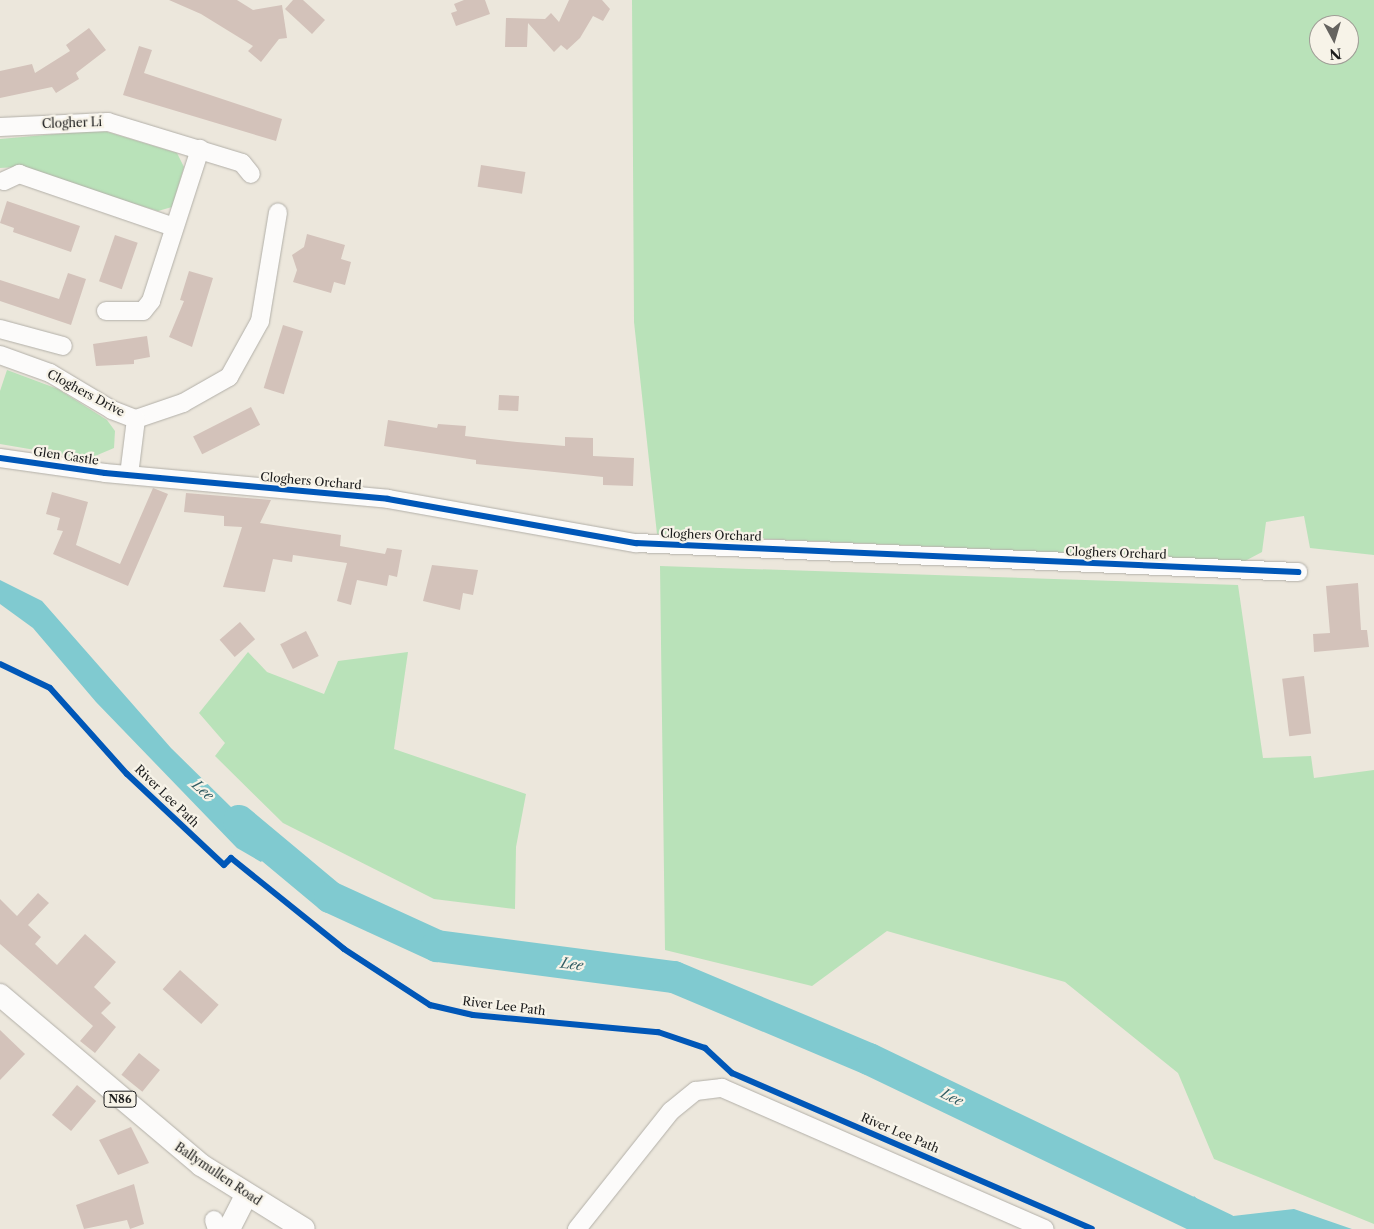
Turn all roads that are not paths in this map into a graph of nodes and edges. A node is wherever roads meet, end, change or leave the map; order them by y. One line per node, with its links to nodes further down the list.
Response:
1 (0, 127): 2 (street, Clogher Lí)
2 (200, 148): 3 (street, Clogher Lí); 6 (street)
3 (251, 174)
4 (4, 181): 6 (street)
5 (278, 212): 11 (street, Cloghers Drive)
6 (174, 226): 7 (street)
7 (106, 311)
8 (0, 329): 9 (street)
9 (63, 346)
10 (0, 355): 11 (street, Cloghers Drive)
11 (136, 419): 13 (street)
12 (0, 458): 13 (street, Glen Castle)
13 (129, 475): 14 (street, Cloghers Orchard)
14 (1298, 572)
15 (0, 995): 16 (main road, Ballymullen Road / N86)
16 (247, 1194): 17 (main road); 18 (main road, Ballymullen Road / N86)
17 (220, 1226)
18 (304, 1229)
19 (577, 1229): 20 (street)
20 (1044, 1229)

